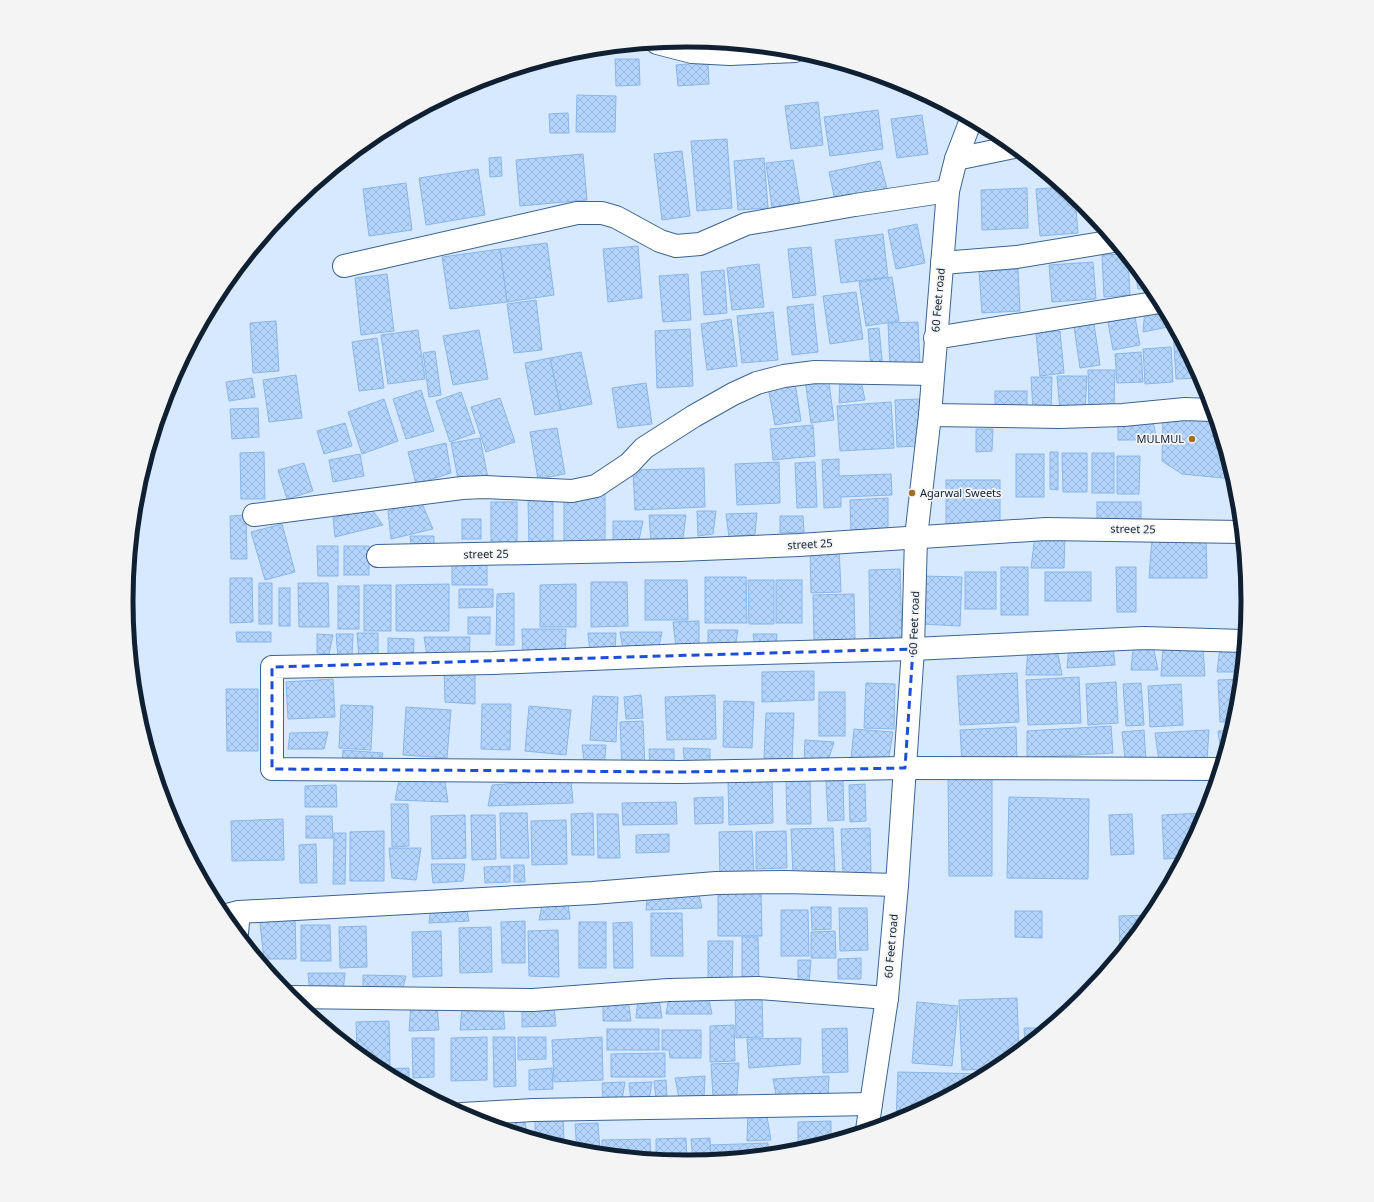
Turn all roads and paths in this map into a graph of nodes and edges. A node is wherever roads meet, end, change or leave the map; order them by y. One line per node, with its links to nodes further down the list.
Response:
1 (674, 47): 2 (street)
2 (762, 53)
3 (969, 124): 5 (street, 60 Feet road)
4 (1007, 148): 5 (street)
5 (956, 158): 6 (street, 60 Feet road)
6 (948, 191): 8 (street, 60 Feet road); 9 (street)
7 (1109, 242): 8 (street)
8 (942, 263): 11 (street, 60 Feet road)
9 (344, 266)
10 (1154, 303): 11 (street)
11 (935, 338): 12 (street, 60 Feet road)
12 (933, 374): 14 (street, 60 Feet road); 15 (street)
13 (1207, 410): 14 (street)
14 (930, 415): 17 (street, 60 Feet road)
15 (254, 515)
16 (1236, 532): 17 (street, street 25)
17 (916, 537): 18 (street, street 25); 20 (street, 60 Feet road)
18 (378, 556)
19 (1240, 641): 20 (street)
20 (913, 649): 21 (street, 60 Feet road); 21 (street)
21 (905, 768): 22 (street); 23 (street, 60 Feet road)
22 (1215, 769)
23 (897, 885): 24 (street); 26 (street, 60 Feet road)
24 (233, 920)
25 (299, 997): 26 (street)
26 (887, 998): 27 (street, 60 Feet road)
27 (871, 1104): 28 (street); 29 (street, 60 Feet road)
28 (476, 1113)
29 (868, 1125)

